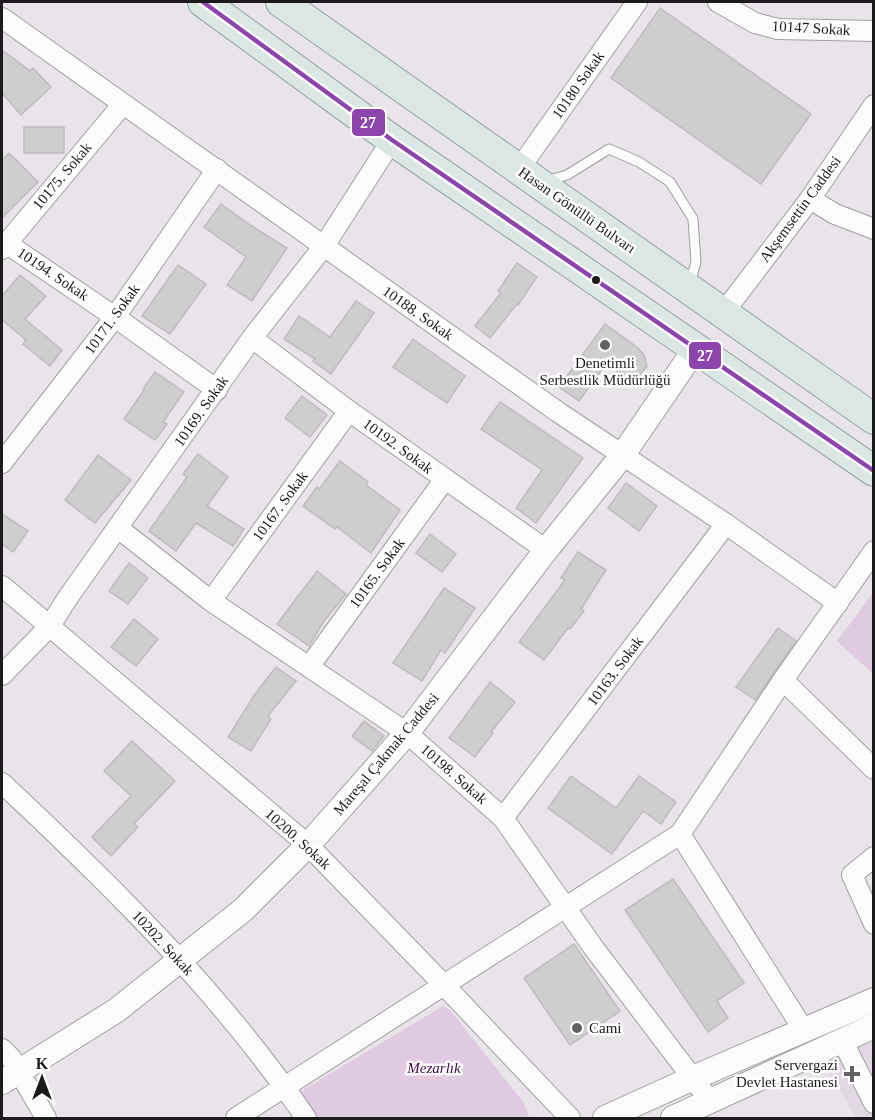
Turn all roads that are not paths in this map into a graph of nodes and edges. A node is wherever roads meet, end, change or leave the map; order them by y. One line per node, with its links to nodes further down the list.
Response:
1 (203, 2): 11 (main road)
2 (281, 2): 13 (main road, Hasan Gönüllü Bulvarı)
3 (637, 2): 13 (street, 10180 Sokak)
4 (718, 2): 7 (street, 10147 Sokak)
5 (753, 2): 7 (street)
6 (2, 18): 9 (street, 10188. Sokak)
7 (754, 23): 8 (street, 10147 Sokak)
8 (873, 31)
9 (123, 104): 12 (street, 10188. Sokak); 16 (street, 10175. Sokak)
10 (873, 105): 14 (street, Akşemsettin Caddesi)
11 (392, 140): 17 (street, 10169. Sokak); 22 (main road)
12 (217, 169): 17 (street, 10188. Sokak); 20 (street, 10171. Sokak)
13 (529, 176): 18 (main road, Hasan Gönüllü Bulvarı); 18 (lane)
14 (810, 199): 15 (street); 19 (street, Akşemsettin Caddesi)
15 (873, 229)
16 (4, 246): 20 (street, 10194. Sokak)
17 (324, 246): 21 (street, 10169. Sokak); 26 (street, 10188. Sokak)
18 (689, 288): 19 (main road, Hasan Gönüllü Bulvarı)
19 (724, 312): 25 (main road, Hasan Gönüllü Bulvarı)
20 (115, 317): 23 (street, 10194. Sokak); 27 (street, 10171. Sokak)
21 (252, 338): 23 (street, 10169. Sokak); 24 (street, 10192. Sokak)
22 (695, 349): 26 (street, Mareşal Çakmak Caddesi); 28 (main road)
23 (217, 390): 31 (street, 10169. Sokak)
24 (349, 411): 29 (street, 10192. Sokak); 35 (street, 10167. Sokak)
25 (873, 419)
26 (622, 456): 30 (street, 10188. Sokak); 32 (street, Mareşal Çakmak Caddesi)
27 (2, 463)
28 (873, 471)
29 (445, 479): 32 (street, 10192. Sokak); 38 (street, 10165. Sokak)
30 (726, 524): 36 (street, 10188. Sokak); 44 (street, 10163. Sokak)
31 (118, 528): 35 (street, 10198. Sokak); 37 (street, 10169. Sokak)
32 (546, 550): 41 (street, Mareşal Çakmak Caddesi)
33 (873, 550): 36 (street)
34 (2, 586): 37 (street, 10200. Sokak)
35 (211, 600): 38 (street, 10198. Sokak)
36 (838, 603): 40 (street)
37 (49, 627): 39 (street, 10169. Sokak); 46 (street, 10200. Sokak)
38 (309, 667): 41 (street, 10198. Sokak)
39 (2, 675)
40 (783, 680): 42 (street); 45 (street)
41 (407, 733): 44 (street, 10198. Sokak); 46 (street, Mareşal Çakmak Caddesi)
42 (873, 769)
43 (2, 783): 50 (street, 10202. Sokak)
44 (504, 818): 48 (street, 10198. Sokak)
45 (680, 834): 48 (street); 54 (street)
46 (308, 845): 50 (street, Mareşal Çakmak Caddesi); 51 (street, 10200. Sokak)
47 (873, 857): 49 (street)
48 (566, 907): 51 (street); 58 (street, 10198. Sokak)
49 (873, 924)
50 (180, 960): 57 (street, Mareşal Çakmak Caddesi); 59 (street, 10202. Sokak)
51 (444, 985): 59 (street); 65 (street, 10200. Sokak)
52 (873, 1000): 54 (street)
53 (873, 1026): 55 (street)
54 (803, 1029): 58 (street)
55 (842, 1040): 60 (street); 61 (street)
56 (2, 1049): 57 (street)
57 (10, 1077): 62 (street)
58 (693, 1078): 60 (street, 10198. Sokak); 66 (street)
59 (285, 1087): 63 (street); 64 (street, 10202. Sokak)
60 (710, 1101): 67 (street)
61 (873, 1103)
62 (46, 1119)
63 (236, 1119)
64 (306, 1119)
65 (570, 1119)
66 (605, 1119)
67 (673, 1119)

